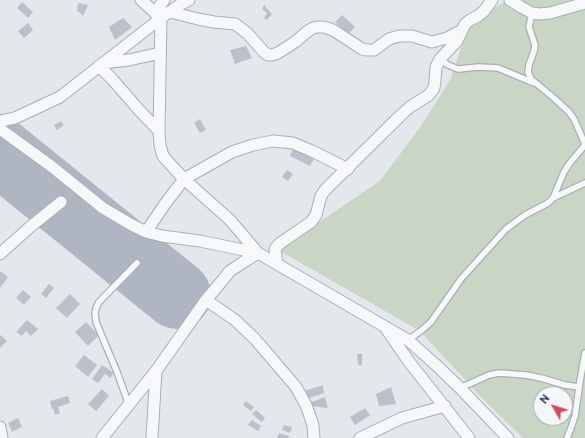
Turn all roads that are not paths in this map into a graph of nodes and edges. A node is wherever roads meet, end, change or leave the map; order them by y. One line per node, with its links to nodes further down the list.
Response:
1 (141, 0): 8 (street)
2 (164, 0): 8 (street)
3 (492, 0): 9 (street)
4 (510, 0): 7 (street)
5 (183, 1): 8 (street)
6 (585, 3): 7 (street)
7 (532, 13): 13 (lane)
8 (162, 14): 9 (street); 10 (street); 12 (street)
9 (462, 30): 11 (street)
10 (160, 53): 12 (street); 16 (street)
11 (440, 59): 13 (lane); 18 (street)
12 (101, 65): 14 (street); 16 (street)
13 (537, 84): 17 (lane)
14 (0, 121)
15 (0, 129): 23 (street)
16 (159, 131): 19 (street)
17 (585, 144): 21 (lane)
18 (348, 168): 19 (street); 24 (street)
19 (184, 179): 23 (street); 26 (street)
20 (585, 182): 21 (lane)
21 (553, 198): 31 (lane)
22 (61, 202): 25 (street)
23 (146, 232): 26 (street)
24 (275, 249): 26 (street); 28 (street)
25 (0, 254)
26 (261, 255): 28 (street); 29 (street)
27 (137, 263): 36 (lane)
28 (277, 264): 30 (street)
29 (206, 300): 33 (street); 42 (street)
30 (385, 327): 31 (street); 37 (street)
31 (408, 340): 35 (street)
32 (585, 353): 34 (lane)
33 (156, 371): 36 (street); 41 (street)
34 (581, 384): 35 (lane); 46 (lane)
35 (460, 388): 45 (street)
36 (129, 405): 40 (street)
37 (445, 406): 43 (street); 44 (street)
38 (0, 427): 39 (street)
39 (2, 438)
40 (102, 438)
41 (152, 438)
42 (314, 438)
43 (360, 438)
44 (469, 438)
45 (508, 438)
46 (567, 438)

